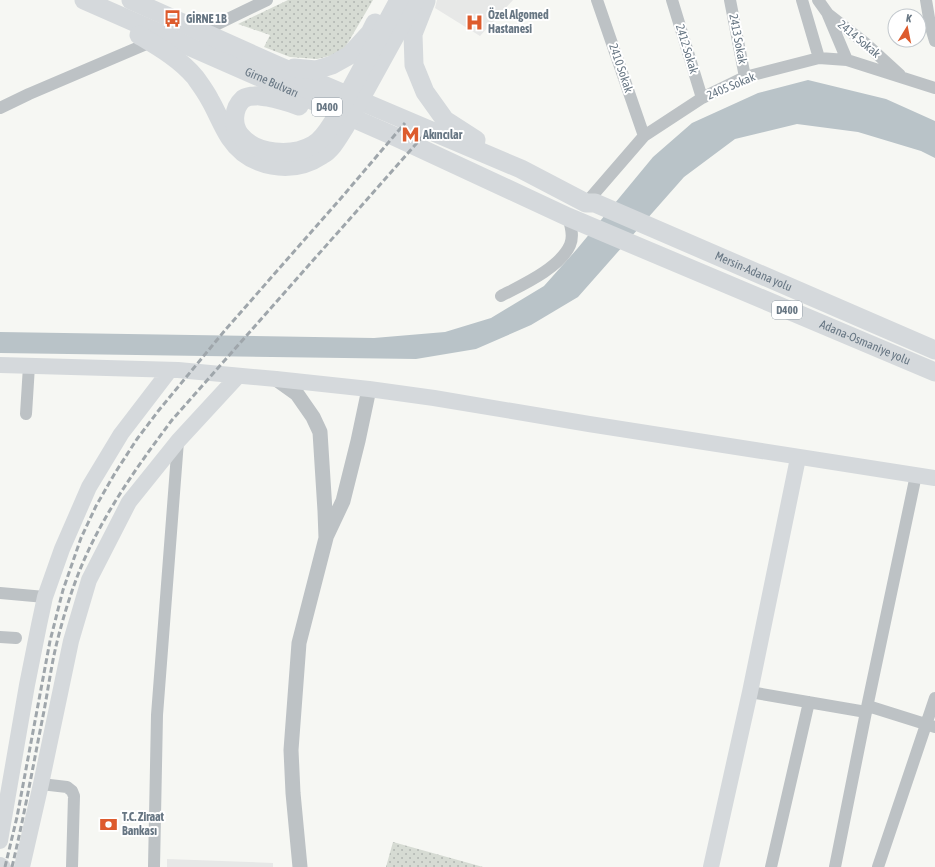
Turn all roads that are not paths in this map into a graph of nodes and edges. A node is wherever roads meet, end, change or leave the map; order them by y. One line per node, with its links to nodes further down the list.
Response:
1 (78, 0): 18 (highway)
2 (84, 0): 28 (highway, Girne Bulvarı / D400)
3 (131, 0): 16 (highway, Girne Bulvarı / D400)
4 (267, 0): 16 (street)
5 (387, 0): 21 (highway)
6 (399, 0): 29 (highway)
7 (415, 0): 29 (highway)
8 (427, 0): 30 (highway)
9 (597, 0): 27 (street, 2410 Sokak)
10 (672, 0): 25 (street, 2412 Sokak)
11 (730, 0): 22 (street, 2413 Sokak)
12 (802, 0): 19 (street)
13 (818, 0): 15 (street, 2414 Sokak)
14 (926, 0): 17 (street)
15 (828, 14): 20 (street); 23 (street, 2414 Sokak)
16 (201, 32): 21 (highway, Girne Bulvarı / D400)
17 (935, 41)
18 (151, 42): 26 (street); 29 (highway)
19 (819, 58): 20 (street, 2405 Sokak); 22 (street, 2405 Sokak)
20 (847, 60): 23 (street, 2405 Sokak)
21 (276, 65): 30 (highway, Girne Bulvarı / D400)
22 (746, 77): 25 (street, 2405 Sokak)
23 (902, 77): 24 (street, 2405 Sokak)
24 (935, 88)
25 (702, 98): 27 (street, 2405 Sokak)
26 (0, 108)
27 (644, 136): 31 (street, 2405 Sokak)
28 (396, 137): 29 (highway); 32 (highway, Girne Bulvarı / D400)
29 (254, 153)
30 (521, 169): 31 (highway, Girne Bulvarı / D400)
31 (590, 203): 34 (highway, Mersin-Adana yolu / D400)
32 (568, 217): 33 (street); 38 (highway, Adana-Osmaniye yolu / D400)
33 (501, 296)
34 (935, 350)
35 (0, 365): 36 (main road)
36 (29, 366): 37 (main road); 42 (street)
37 (170, 370): 39 (main road); 49 (main road)
38 (935, 372)
39 (238, 376): 40 (main road); 43 (main road)
40 (276, 379): 41 (main road); 47 (street)
41 (369, 390): 44 (main road); 47 (street)
42 (26, 414)
43 (178, 441): 57 (main road); 63 (street)
44 (798, 458): 45 (main road); 52 (main road)
45 (916, 475): 46 (main road); 55 (street)
46 (935, 478)
47 (326, 538): 64 (street)
48 (0, 593): 49 (street)
49 (46, 597): 58 (main road)
50 (0, 637): 51 (street)
51 (16, 638)
52 (750, 692): 54 (street); 65 (main road)
53 (935, 698): 56 (street)
54 (809, 702): 55 (street); 66 (street)
55 (867, 709): 56 (street); 67 (street)
56 (930, 725): 68 (street)
57 (41, 784): 61 (main road); 62 (street)
58 (0, 841)
59 (0, 865): 60 (main road)
60 (3, 867)
61 (22, 867)
62 (72, 867)
63 (154, 867)
64 (300, 867)
65 (711, 867)
66 (771, 867)
67 (835, 867)
68 (878, 867)

